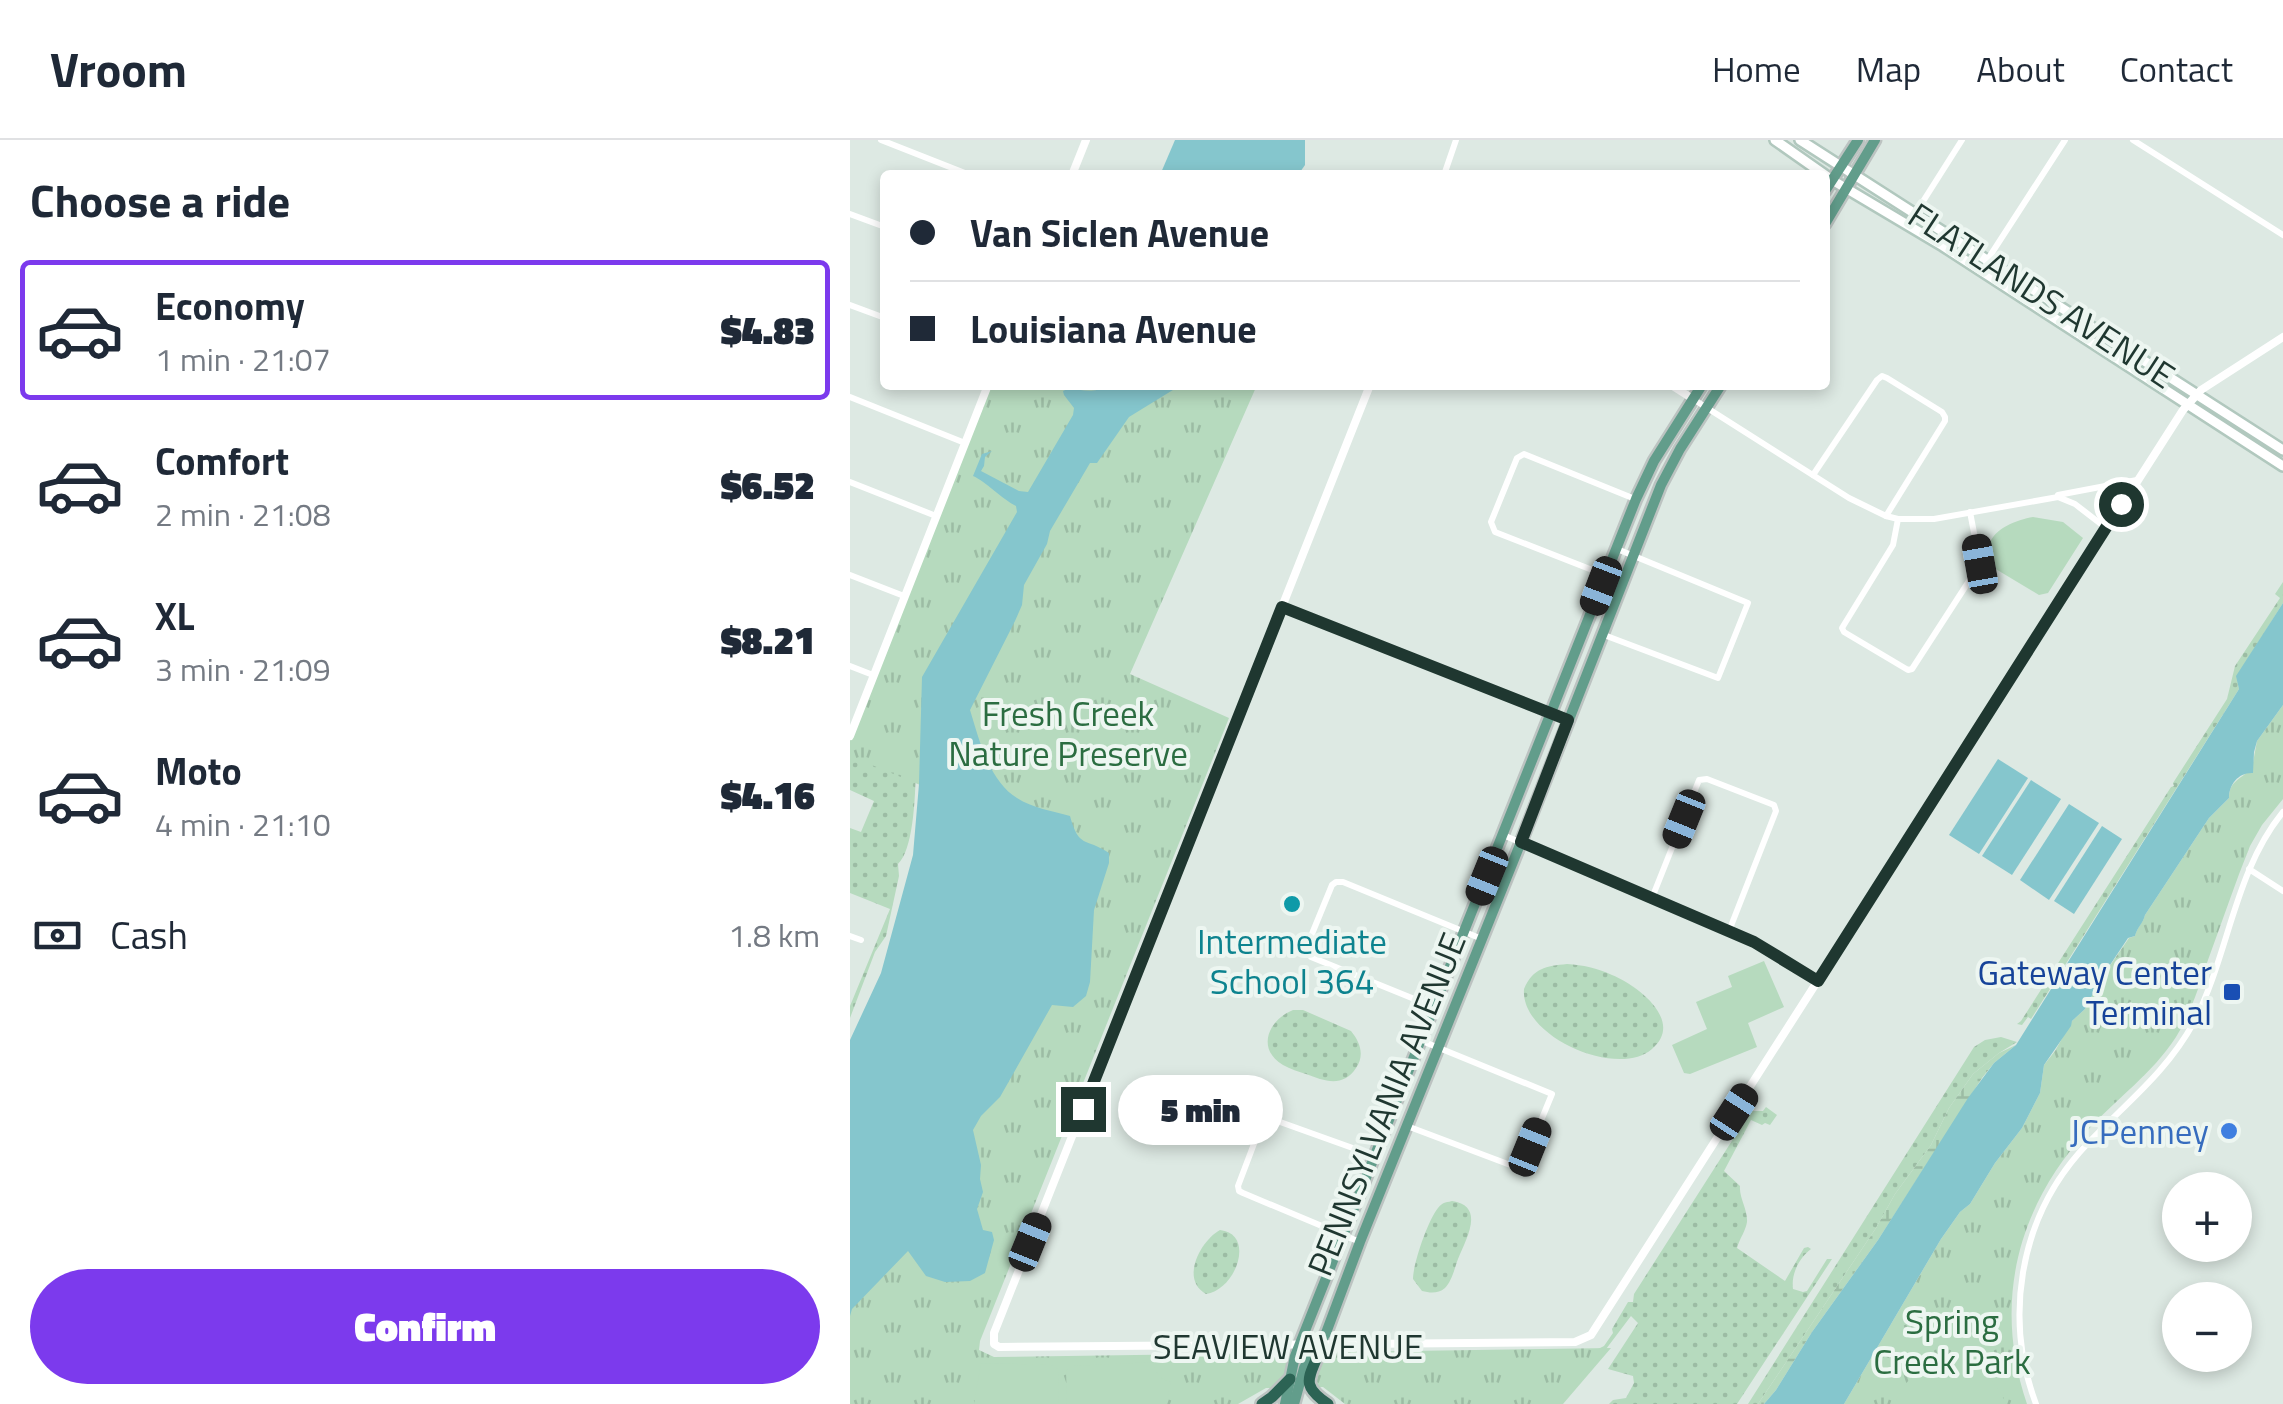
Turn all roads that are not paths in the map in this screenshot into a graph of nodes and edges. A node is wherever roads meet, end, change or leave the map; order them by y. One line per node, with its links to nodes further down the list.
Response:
1 (882, 140): 12 (street)
2 (1086, 140): 13 (street)
3 (1456, 140): 14 (street)
4 (1775, 140): 15 (main road, FLATLANDS AVENUE)
5 (1800, 140): 11 (main road, FLATLANDS AVENUE)
6 (1858, 140): 11 (main road)
7 (1875, 140): 16 (main road)
8 (1962, 140): 21 (street)
9 (2065, 140): 25 (street)
10 (2133, 140): 24 (street)
11 (1840, 166): 16 (main road, FLATLANDS AVENUE); 17 (main road)
12 (957, 170)
13 (1074, 170)
14 (1446, 170)
15 (1818, 170)
16 (1854, 175): 19 (main road); 21 (main road, FLATLANDS AVENUE)
17 (1832, 180): 18 (main road); 19 (main road, FLATLANDS AVENUE)
18 (1830, 183)
19 (1847, 189): 22 (main road); 26 (main road, FLATLANDS AVENUE)
20 (850, 214): 23 (street)
21 (1914, 214): 25 (main road, FLATLANDS AVENUE)
22 (1830, 216)
23 (880, 226)
24 (2283, 235)
25 (1988, 260): 26 (street); 35 (main road, FLATLANDS AVENUE)
26 (1980, 271): 38 (main road, FLATLANDS AVENUE)
27 (850, 304): 28 (street)
28 (880, 316)
29 (2283, 336): 35 (street)
30 (986, 390): 40 (street)
31 (1368, 390): 59 (street)
32 (1680, 390): 37 (street)
33 (1699, 390): 37 (main road, PENNSYLVANIA AVENUE)
34 (1717, 390): 39 (main road, PENNSYLVANIA AVENUE)
35 (2196, 394): 38 (street); 41 (main road, FLATLANDS AVENUE)
36 (850, 397): 40 (street)
37 (1693, 399): 39 (street); 47 (main road, PENNSYLVANIA AVENUE)
38 (2187, 404): 42 (main road, FLATLANDS AVENUE); 44 (street)
39 (1706, 408): 43 (street); 54 (main road, PENNSYLVANIA AVENUE)
40 (965, 443): 49 (street)
41 (2283, 450)
42 (2283, 466)
43 (1812, 475): 50 (street); 50 (street)
44 (2137, 480): 46 (street); 52 (street)
45 (850, 482): 49 (street)
46 (2047, 498): 48 (street); 52 (street)
47 (1636, 499): 53 (main road, PENNSYLVANIA AVENUE); 56 (street)
48 (1970, 512): 51 (street); 51 (street)
49 (936, 516): 58 (street)
50 (1886, 516): 51 (street)
51 (1898, 519)
52 (2106, 528): 77 (street)
53 (1617, 550): 54 (street); 56 (main road, PENNSYLVANIA AVENUE)
54 (1633, 556): 57 (main road, PENNSYLVANIA AVENUE); 60 (street)
55 (850, 575): 58 (street)
56 (1607, 576): 57 (street); 63 (main road, PENNSYLVANIA AVENUE)
57 (1623, 582): 60 (main road, PENNSYLVANIA AVENUE)
58 (904, 596): 62 (street)
59 (1282, 607): 63 (street); 86 (street, SEAVIEW AVENUE)
60 (1604, 634): 64 (main road, PENNSYLVANIA AVENUE)
61 (850, 666): 62 (street)
62 (873, 675): 65 (street)
63 (1551, 715): 64 (street); 67 (main road, PENNSYLVANIA AVENUE)
64 (1568, 720): 68 (main road, PENNSYLVANIA AVENUE)
65 (850, 736)
66 (2283, 812): 69 (street)
67 (1503, 835): 68 (street); 73 (main road, PENNSYLVANIA AVENUE)
68 (1521, 842): 71 (street); 75 (main road, PENNSYLVANIA AVENUE)
69 (2249, 870): 70 (street); 92 (street)
70 (2283, 891)
71 (1652, 898): 72 (street); 72 (street)
72 (1729, 931): 77 (street)
73 (1465, 932): 75 (street); 78 (main road, PENNSYLVANIA AVENUE); 78 (street)
74 (850, 936): 76 (street)
75 (1482, 939): 80 (main road, PENNSYLVANIA AVENUE)
76 (861, 940)
77 (1818, 981): 85 (street, SEAVIEW AVENUE)
78 (1435, 1007): 79 (main road, PENNSYLVANIA AVENUE)
79 (1422, 1041): 80 (street); 82 (main road, PENNSYLVANIA AVENUE)
80 (1438, 1048): 81 (main road, PENNSYLVANIA AVENUE); 81 (street)
81 (1407, 1126): 84 (main road, PENNSYLVANIA AVENUE)
82 (1376, 1157): 83 (main road, PENNSYLVANIA AVENUE); 83 (street)
83 (1344, 1235): 84 (street); 86 (main road, PENNSYLVANIA AVENUE)
84 (1360, 1242): 85 (main road, PENNSYLVANIA AVENUE)
85 (1321, 1344): 86 (street, SEAVIEW AVENUE); 90 (main road, PENNSYLVANIA AVENUE); 91 (highway)
86 (1299, 1346): 87 (main road, PENNSYLVANIA AVENUE)
87 (1290, 1378): 88 (highway); 89 (main road, PENNSYLVANIA AVENUE)
88 (1262, 1404)
89 (1285, 1404)
90 (1294, 1404)
91 (1328, 1404)
92 (2036, 1404)

